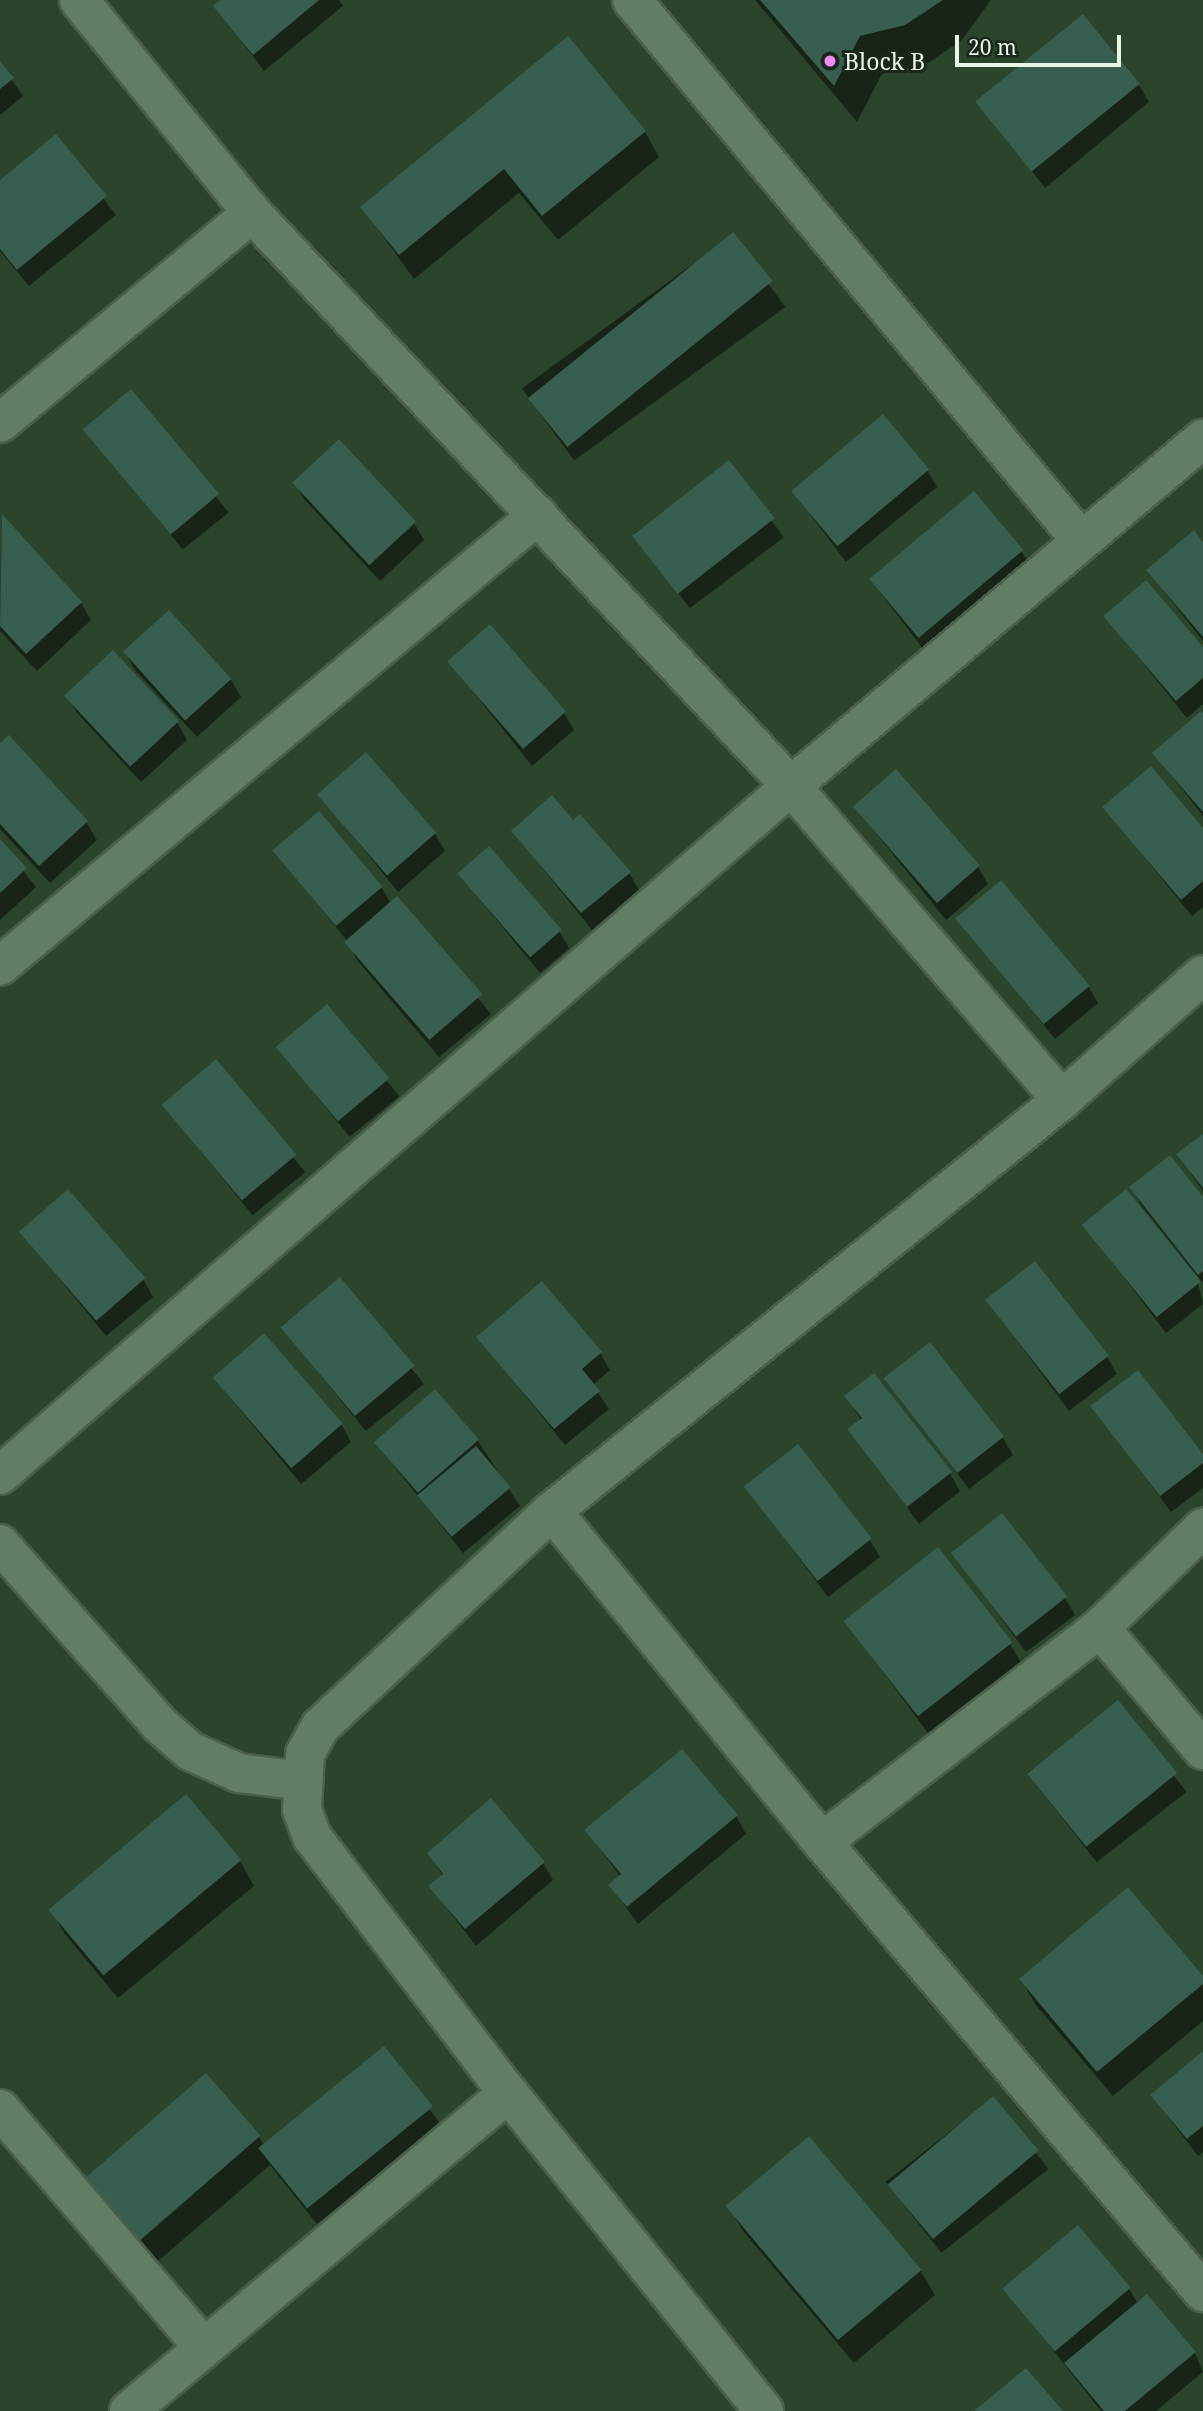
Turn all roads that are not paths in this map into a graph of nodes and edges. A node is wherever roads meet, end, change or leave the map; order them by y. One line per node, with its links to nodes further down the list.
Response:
1 (79, 0): 3 (street)
2 (632, 0): 7 (street)
3 (253, 213): 4 (street); 6 (street)
4 (0, 423)
5 (1203, 439): 7 (street)
6 (538, 515): 8 (street); 9 (street)
7 (1080, 539): 8 (street)
8 (790, 786): 11 (street); 12 (street)
9 (0, 966)
10 (1203, 975): 11 (street)
11 (1062, 1100): 13 (street)
12 (0, 1475)
13 (552, 1511): 18 (street); 19 (street)
14 (1203, 1528): 16 (street)
15 (0, 1544): 18 (street)
16 (1100, 1628): 17 (street); 19 (street)
17 (1203, 1751)
18 (302, 1781): 20 (street)
19 (822, 1842): 22 (street)
20 (508, 2093): 23 (street); 25 (street)
21 (0, 2109): 23 (street)
22 (1203, 2292)
23 (204, 2348): 24 (street)
24 (129, 2411)
25 (764, 2411)

